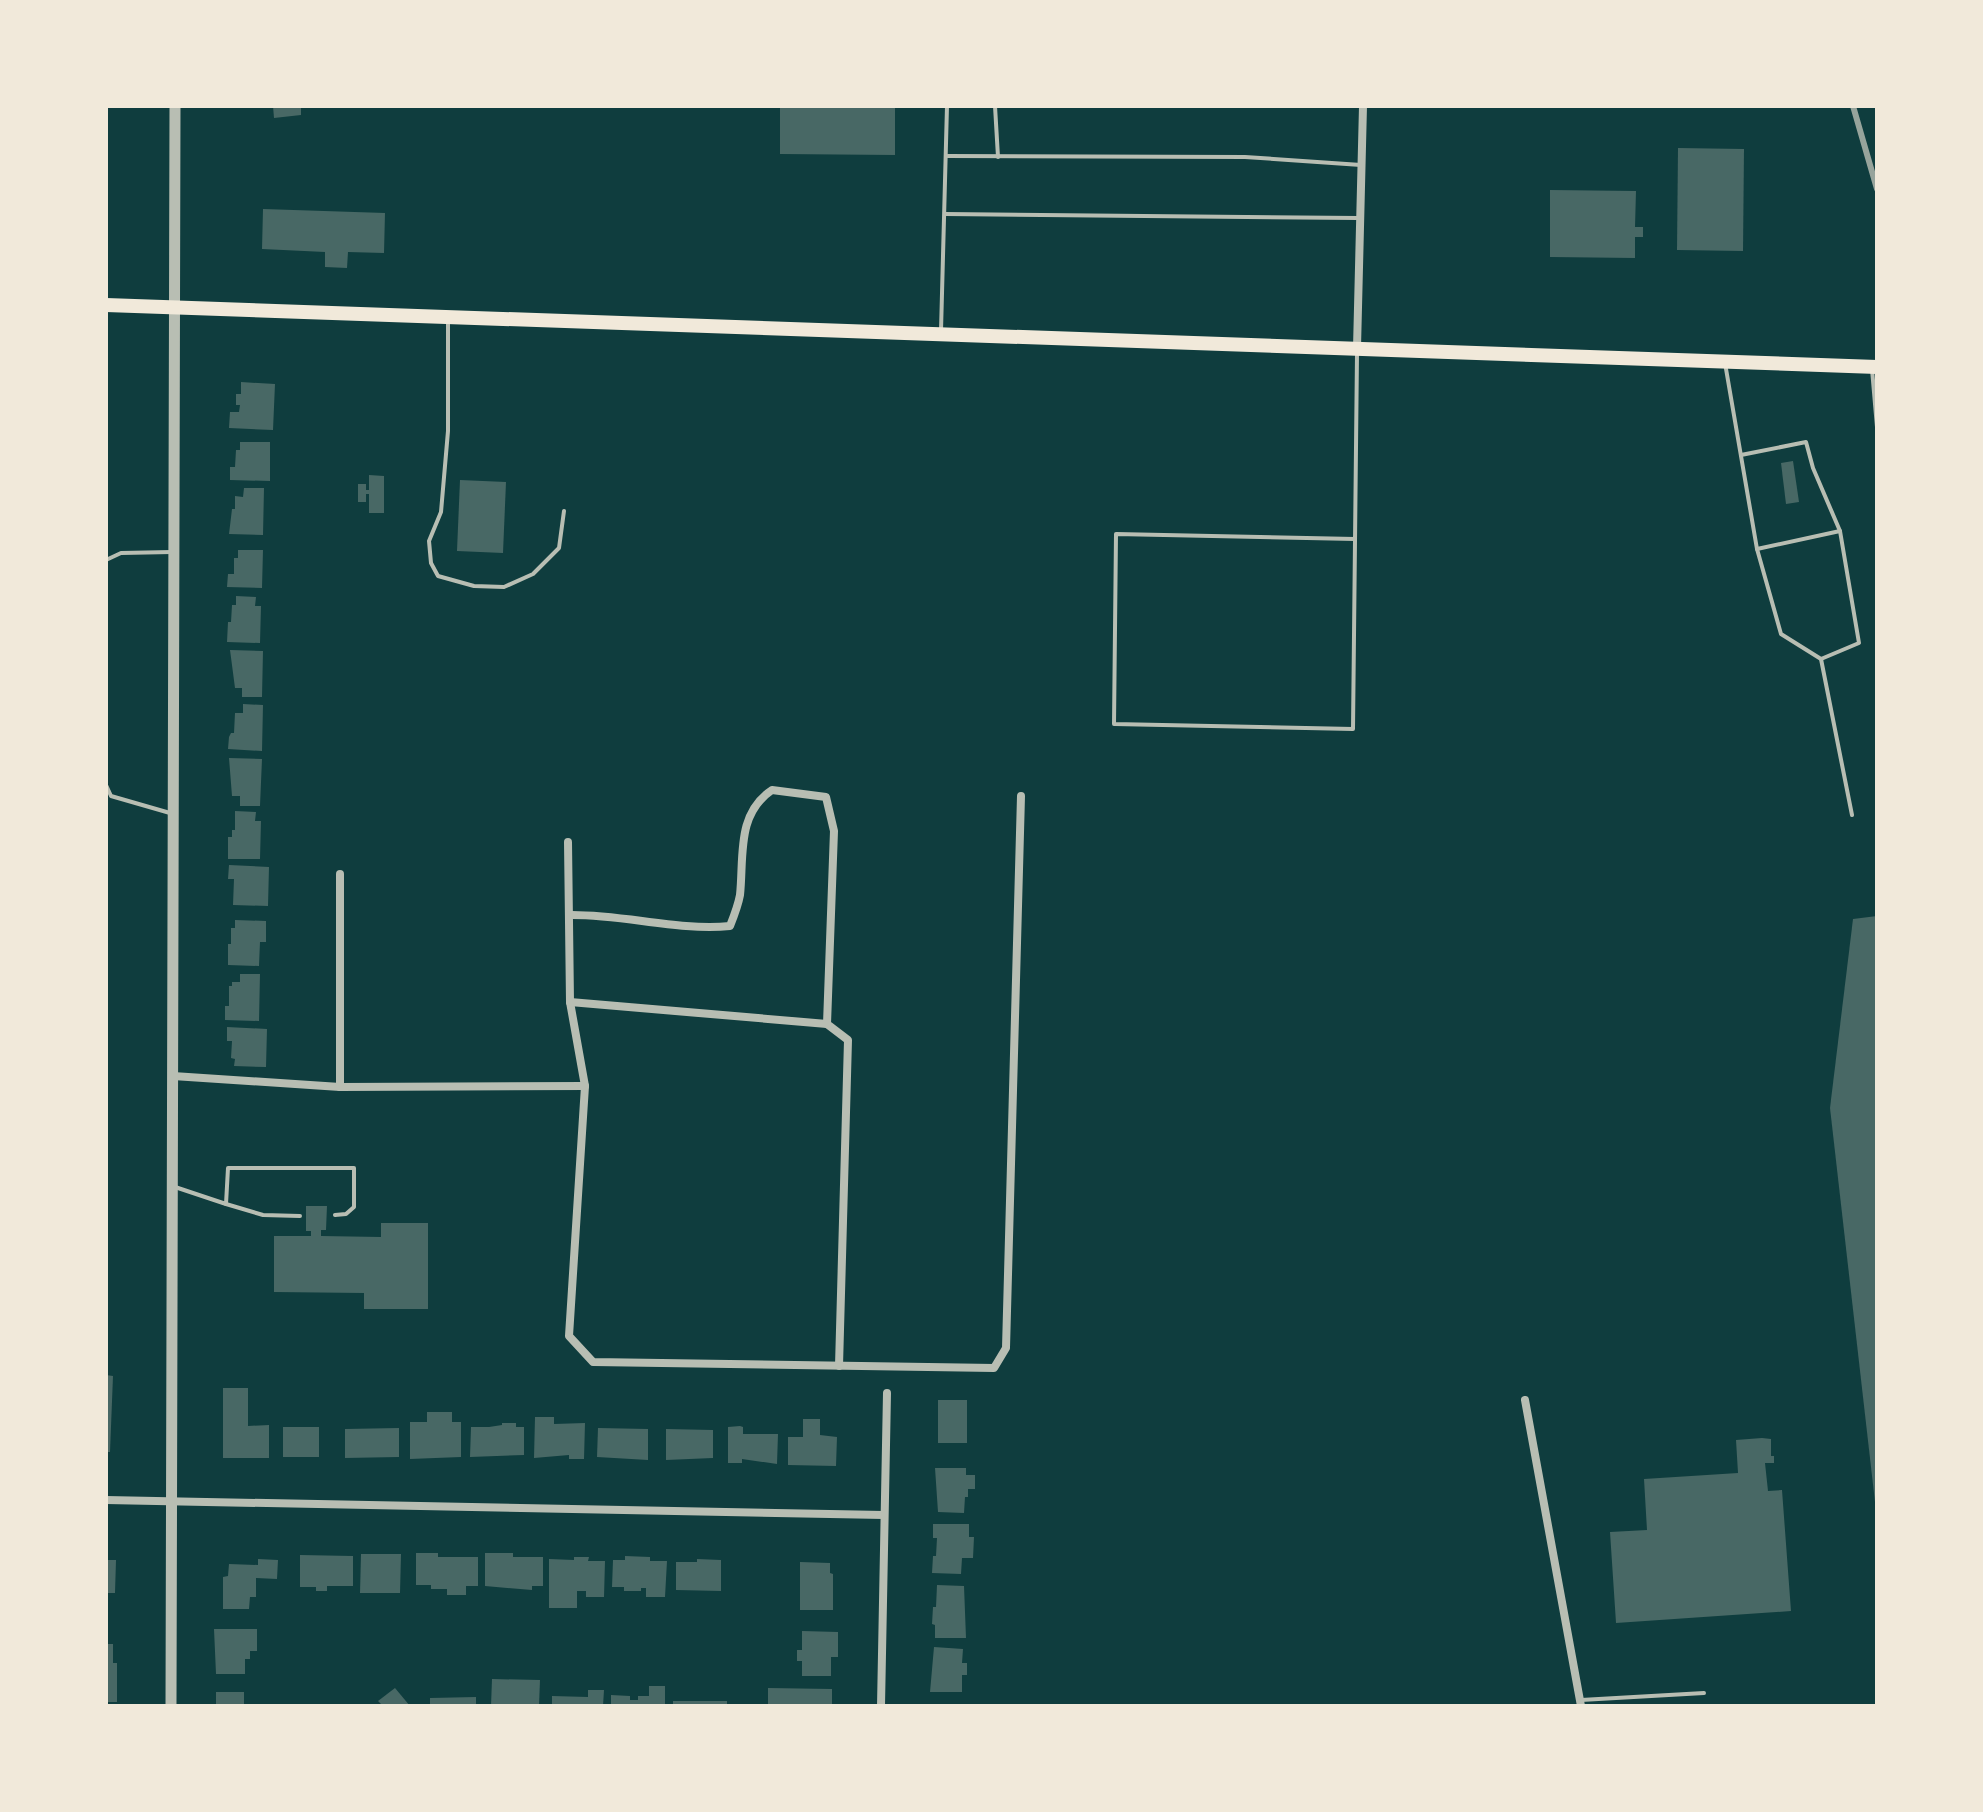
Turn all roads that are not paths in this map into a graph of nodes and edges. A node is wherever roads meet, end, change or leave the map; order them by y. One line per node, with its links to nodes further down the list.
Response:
1 (175, 106): 11 (street)
2 (947, 106): 5 (lane)
3 (995, 106): 6 (lane)
4 (1363, 106): 7 (street)
5 (947, 156): 6 (lane); 8 (lane)
6 (998, 157): 7 (lane)
7 (1361, 165): 9 (street)
8 (945, 214): 9 (lane); 13 (lane)
9 (1360, 218): 14 (street)
10 (106, 305): 11 (main road)
11 (175, 307): 12 (main road); 23 (street)
12 (448, 316): 13 (main road); 19 (lane)
13 (941, 333): 14 (main road)
14 (1357, 348): 15 (main road); 21 (lane)
15 (1725, 361): 16 (main road); 18 (lane)
16 (1874, 366): 17 (lane)
17 (1877, 427)
18 (1741, 455): 20 (lane); 22 (lane)
19 (564, 511)
20 (1840, 531): 22 (lane); 25 (lane)
21 (1355, 539): 21 (lane)
22 (1757, 549): 25 (lane)
23 (175, 552): 24 (lane); 28 (street)
24 (106, 560)
25 (1821, 659): 29 (lane)
26 (106, 785): 28 (lane)
27 (1021, 796): 42 (street)
28 (174, 814): 35 (street)
29 (1852, 815)
30 (568, 842): 32 (street)
31 (340, 874): 37 (street)
32 (569, 915): 33 (street); 34 (street)
33 (570, 1002): 34 (street); 36 (street)
34 (827, 1024): 42 (street)
35 (173, 1076): 37 (street); 38 (street)
36 (585, 1086): 37 (street); 42 (street)
37 (340, 1087)
38 (173, 1186): 39 (lane); 46 (street)
39 (226, 1204): 40 (lane); 41 (lane)
40 (335, 1215)
41 (300, 1216)
42 (839, 1366)
43 (887, 1393): 47 (street)
44 (1525, 1400): 49 (street)
45 (106, 1500): 46 (street)
46 (171, 1501): 47 (street); 50 (street)
47 (884, 1515): 51 (street)
48 (1704, 1693): 49 (lane)
49 (1581, 1703)
50 (171, 1706)
51 (881, 1706)

